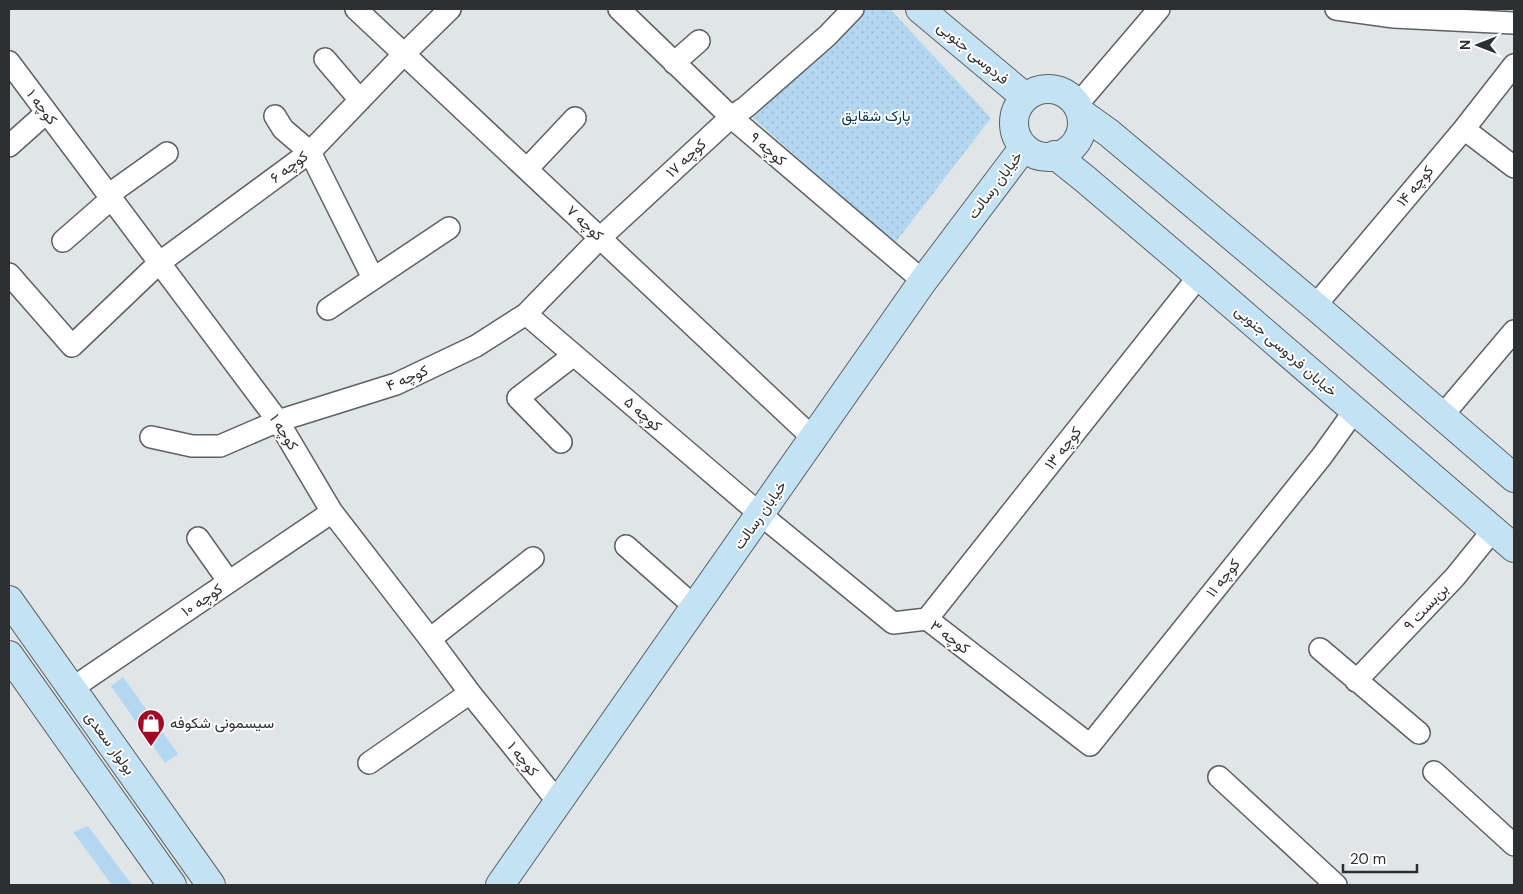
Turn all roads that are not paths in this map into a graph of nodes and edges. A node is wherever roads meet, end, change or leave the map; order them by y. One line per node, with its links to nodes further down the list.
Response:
1 (356, 9): 10 (street, کوچه ۷)
2 (450, 9): 10 (street, کوچه ۶)
3 (619, 9): 13 (street, کوچه ۹)
4 (853, 9): 20 (street, کوچه ۱۷)
5 (1159, 9): 17 (street)
6 (1336, 9): 8 (street)
7 (923, 10): 15 (main road, فردوسی جنوبی)
8 (1514, 23)
9 (699, 41): 13 (street)
10 (404, 54): 16 (street, کوچه ۶); 29 (street, کوچه ۷)
11 (325, 59): 16 (street)
12 (9, 62): 18 (street, کوچه ۱)
13 (674, 62): 20 (street, کوچه ۹)
14 (1514, 65): 22 (street, کوچه ۱۴)
15 (1025, 97): 17 (main road); 24 (main road)
16 (360, 100): 25 (street, کوچه ۶)
17 (1079, 109): 27 (main road); 39 (main road)
18 (46, 113): 23 (street); 30 (street, کوچه ۱)
19 (275, 116): 25 (street)
20 (731, 117): 32 (street, کوچه ۱۷); 38 (street, کوچه ۹)
21 (575, 118): 29 (street)
22 (1464, 128): 28 (street); 39 (street, کوچه ۱۴)
23 (9, 146)
24 (1024, 147): 27 (main road); 38 (main road, خیابان رسالت)
25 (310, 152): 34 (street, کوچه ۶); 37 (street)
26 (167, 153): 30 (street)
27 (1055, 155): 36 (main road, خیابان فردوسی جنوبی)
28 (1514, 167)
29 (527, 169): 32 (street, کوچه ۷)
30 (110, 197): 33 (street); 34 (street, کوچه ۱)
31 (449, 228): 37 (street)
32 (600, 238): 41 (street, کوچه ۱۷); 48 (street, کوچه ۷)
33 (63, 241)
34 (159, 263): 35 (street); 46 (street, کوچه ۱)
35 (9, 274)
36 (1199, 276): 44 (main road, خیابان فردوسی جنوبی); 61 (street, کوچه ۱۳)
37 (373, 278): 40 (street)
38 (923, 281): 48 (main road, خیابان رسالت)
39 (1315, 306): 45 (main road)
40 (328, 309)
41 (526, 314): 43 (street, کوچه ۵); 46 (street, کوچه ۴)
42 (1514, 331): 45 (street)
43 (574, 355): 49 (street); 52 (street, کوچه ۵)
44 (1355, 410): 53 (main road, خیابان فردوسی جنوبی); 69 (street, کوچه ۱۱)
45 (1442, 416): 50 (main road)
46 (278, 421): 47 (street, کوچه ۴); 51 (street, کوچه ۱)
47 (150, 437)
48 (813, 438): 52 (main road, خیابان رسالت)
49 (561, 442)
50 (1513, 474)
51 (332, 512): 58 (street, کوچه ۱۰); 62 (street, کوچه ۱)
52 (760, 514): 60 (main road, خیابان رسالت); 61 (street, کوچه ۳)
53 (1493, 530): 56 (main road, خیابان فردوسی جنوبی); 65 (street, بن‌بست ۹)
54 (198, 538): 58 (street)
55 (626, 546): 60 (street)
56 (1514, 548)
57 (533, 558): 62 (street)
58 (229, 582): 66 (street, کوچه ۱۰)
59 (9, 600): 66 (main road, بولوار سعدی)
60 (695, 607): 73 (main road, خیابان رسالت)
61 (927, 619): 69 (street, کوچه ۳)
62 (430, 639): 67 (street, کوچه ۱)
63 (1320, 649): 65 (street)
64 (12, 665): 75 (main road, بولوار سعدی)
65 (1356, 681): 68 (street)
66 (72, 689): 76 (main road, بولوار سعدی)
67 (470, 693): 70 (street); 73 (street, کوچه ۱)
68 (1419, 733)
69 (1090, 745)
70 (369, 763)
71 (1434, 772): 74 (street)
72 (1219, 777): 78 (street)
73 (558, 802): 77 (main road, خیابان رسالت)
74 (1514, 845)
75 (172, 885)
76 (212, 885)
77 (500, 885)
78 (1336, 885)

